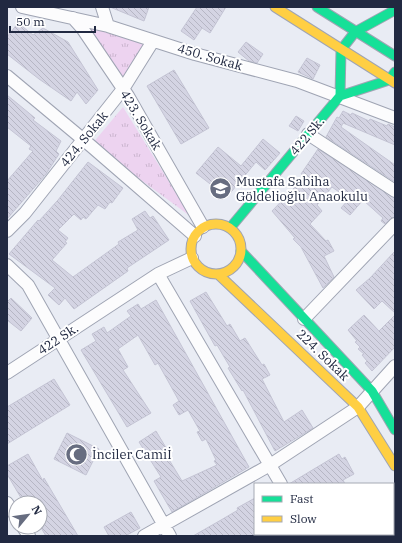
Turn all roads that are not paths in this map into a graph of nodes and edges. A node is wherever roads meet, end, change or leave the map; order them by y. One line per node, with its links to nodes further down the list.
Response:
1 (22, 7): 6 (street, 450. Sokak)
2 (102, 7): 7 (street)
3 (275, 7): 10 (street)
4 (317, 7): 8 (street)
5 (395, 10): 8 (street)
6 (73, 18): 7 (street, 450. Sokak); 15 (street, 423. Sokak)
7 (108, 26): 9 (street, 450. Sokak)
8 (355, 32): 10 (street); 11 (street)
9 (153, 41): 15 (street, 424. Sokak); 16 (street, 450. Sokak)
10 (341, 50): 14 (street); 16 (street)
11 (395, 56)
12 (395, 72): 14 (street)
13 (7, 76): 19 (street)
14 (392, 82): 16 (street)
15 (123, 89): 19 (street, 424. Sokak); 22 (street, 423. Sokak)
16 (340, 96): 17 (street, 450. Sokak); 18 (street, 422 Sk.)
17 (395, 118)
18 (308, 134): 20 (street); 23 (street, 422 Sk.)
19 (83, 140): 24 (street, 424. Sokak); 25 (street)
20 (395, 191)
21 (395, 224): 31 (street)
22 (203, 227): 23 (street); 25 (street)
23 (230, 228): 26 (street)
24 (7, 231)
25 (194, 236): 27 (street)
26 (241, 251): 30 (street); 31 (street, 224. Sokak)
27 (192, 258): 29 (street, 422 Sk.); 30 (street)
28 (7, 265): 32 (street)
29 (158, 274): 32 (street, 422 Sk.); 38 (street)
30 (219, 275): 36 (street, 224. Sokak)
31 (304, 319): 35 (street, 224. Sokak)
32 (58, 339): 34 (street, 422 Sk.); 41 (street)
33 (395, 366): 35 (street)
34 (7, 372)
35 (372, 391): 36 (street); 37 (street, 224. Sokak)
36 (358, 407): 38 (street); 39 (street, 224. Sokak)
37 (395, 430)
38 (270, 464): 40 (street); 41 (street)
39 (395, 466)
40 (280, 483)
41 (164, 525): 42 (street); 43 (street)
42 (144, 536)
43 (170, 536)

